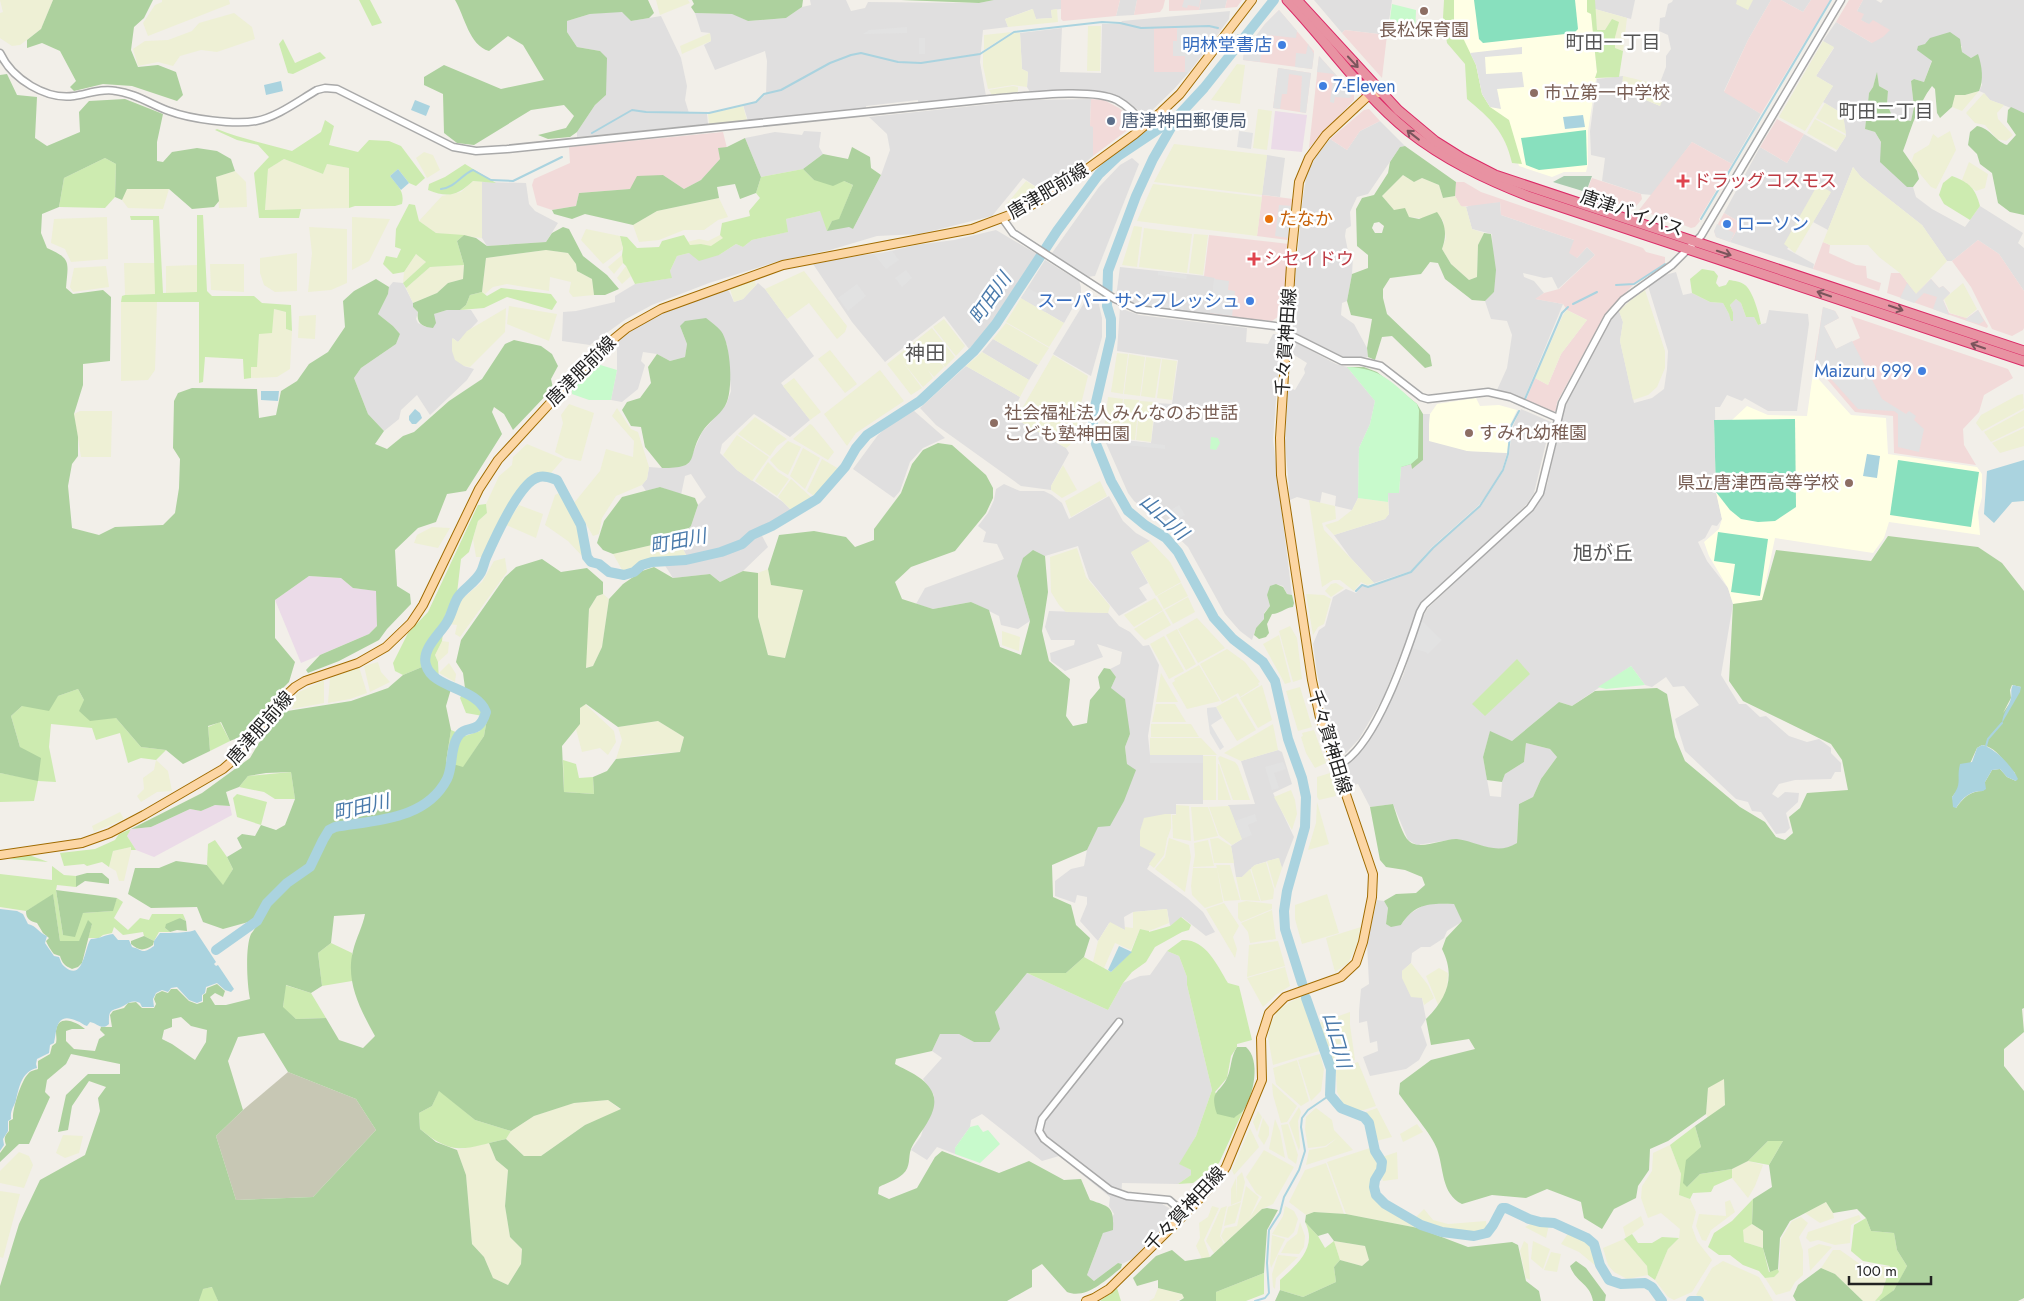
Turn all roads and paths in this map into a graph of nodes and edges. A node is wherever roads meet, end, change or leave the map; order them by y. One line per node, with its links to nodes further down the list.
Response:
1 (1252, 0): 8 (main road, 唐津肥前線)
2 (1287, 0): 6 (highway, 唐津バイパス)
3 (1297, 0): 7 (highway, 唐津バイパス, one-way to 7)
4 (1841, 0): 10 (street)
5 (0, 53): 8 (street)
6 (1370, 94): 7 (main road); 10 (highway, 唐津バイパス, one-way to 6); 11 (main road, 千々賀神田線)
7 (1381, 94): 10 (highway, 唐津バイパス)
8 (1144, 126): 9 (main road, 唐津肥前線)
9 (1002, 219): 11 (street); 15 (main road, 唐津肥前線)
10 (1692, 246): 12 (highway, 唐津バイパス); 13 (street)
11 (1286, 329): 13 (street); 14 (main road, 千々賀神田線)
12 (2023, 356)
13 (1558, 418): 14 (street)
14 (1336, 766): 17 (main road, 千々賀神田線)
15 (0, 855)
16 (1119, 1022): 17 (street)
17 (1185, 1214): 18 (main road, 千々賀神田線)
18 (1086, 1301)

